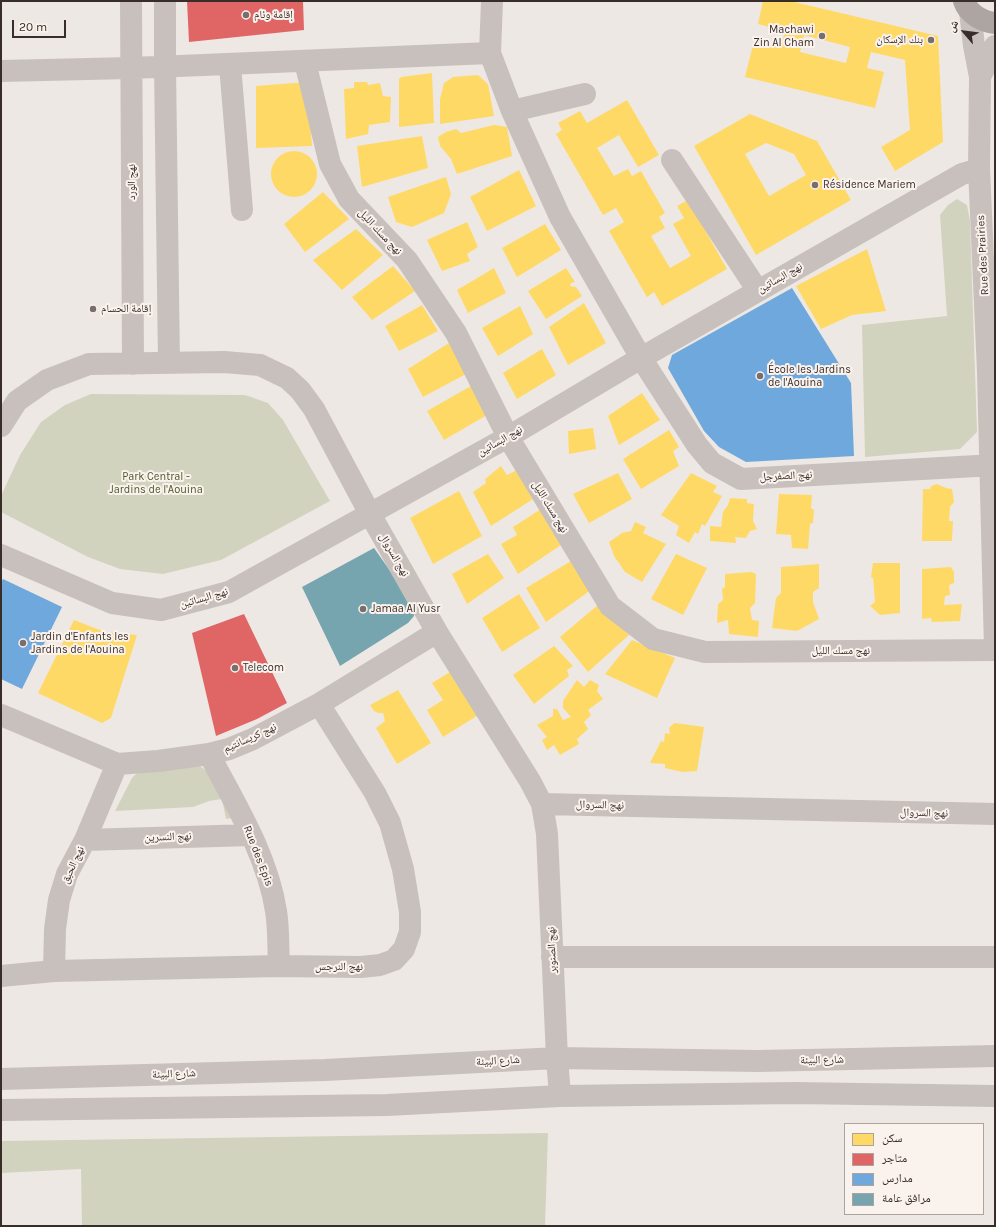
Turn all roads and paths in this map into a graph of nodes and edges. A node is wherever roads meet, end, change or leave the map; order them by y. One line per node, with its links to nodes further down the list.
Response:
1 (131, 1): 11 (street, نهج الورد)
2 (165, 1): 10 (street)
3 (492, 1): 7 (street)
4 (963, 4): 5 (main road); 13 (street, Rue des Prairies)
5 (995, 23)
6 (995, 46): 13 (street, Rue des Prairies)
7 (490, 53): 8 (street); 15 (street, نهج الصفرجل)
8 (305, 62): 9 (street); 26 (street, نهج مسك الليل)
9 (230, 65): 10 (street); 18 (street)
10 (165, 67): 11 (street); 22 (street)
11 (131, 68): 12 (street); 23 (street, نهج الورد)
12 (1, 71)
13 (980, 77): 17 (street, Rue des Prairies)
14 (585, 94): 15 (street)
15 (512, 111): 21 (street, نهج الصفرجل)
16 (672, 160): 20 (street)
17 (979, 169): 19 (street, Rue des Prairies); 20 (street, نهج البساتين)
18 (242, 210)
19 (989, 272): 24 (street, Rue des Prairies)
20 (758, 291): 21 (street, نهج البساتين)
21 (641, 358): 26 (street, نهج البساتين); 27 (street, نهج الصفرجل)
22 (169, 363): 23 (street, نهج السروال); 28 (street, نهج السروال)
23 (133, 364): 25 (street, نهج السروال)
24 (991, 372): 27 (street, Rue des Prairies)
25 (1, 426)
26 (508, 437): 28 (street, نهج البساتين); 32 (street, نهج مسك الليل)
27 (992, 465): 29 (street, Rue des Prairies)
28 (370, 514): 30 (street, نهج البساتين); 31 (street, نهج السروال)
29 (993, 522): 32 (street, Rue des Prairies)
30 (1, 555)
31 (437, 632): 33 (street, نهج كريسانتيم); 37 (street, نهج السروال)
32 (995, 650)
33 (319, 704): 35 (street, نهج كريسانتيم); 43 (street, نهج النرجس)
34 (1, 715): 36 (street, نهج كريسانتيم)
35 (210, 754): 36 (street, نهج كريسانتيم); 39 (street, Rue des Epis)
36 (117, 764): 40 (street, نهج الحبق)
37 (542, 804): 38 (street, نهج السروال); 41 (street, نهج الصنوبر)
38 (995, 814)
39 (251, 835): 40 (street, نهج النسرين); 43 (street, Rue des Epis)
40 (85, 840): 44 (street, نهج الحبق)
41 (552, 957): 42 (street); 47 (street, نهج الصنوبر)
42 (995, 957)
43 (279, 966): 44 (street, نهج النرجس)
44 (54, 971): 45 (street, نهج النرجس)
45 (1, 976)
46 (995, 1056): 47 (street, شارع البيئة)
47 (557, 1058): 48 (street, شارع البيئة); 49 (street, نهج الصنوبر)
48 (1, 1079)
49 (560, 1096): 50 (street); 51 (street)
50 (995, 1096)
51 (1, 1110)

